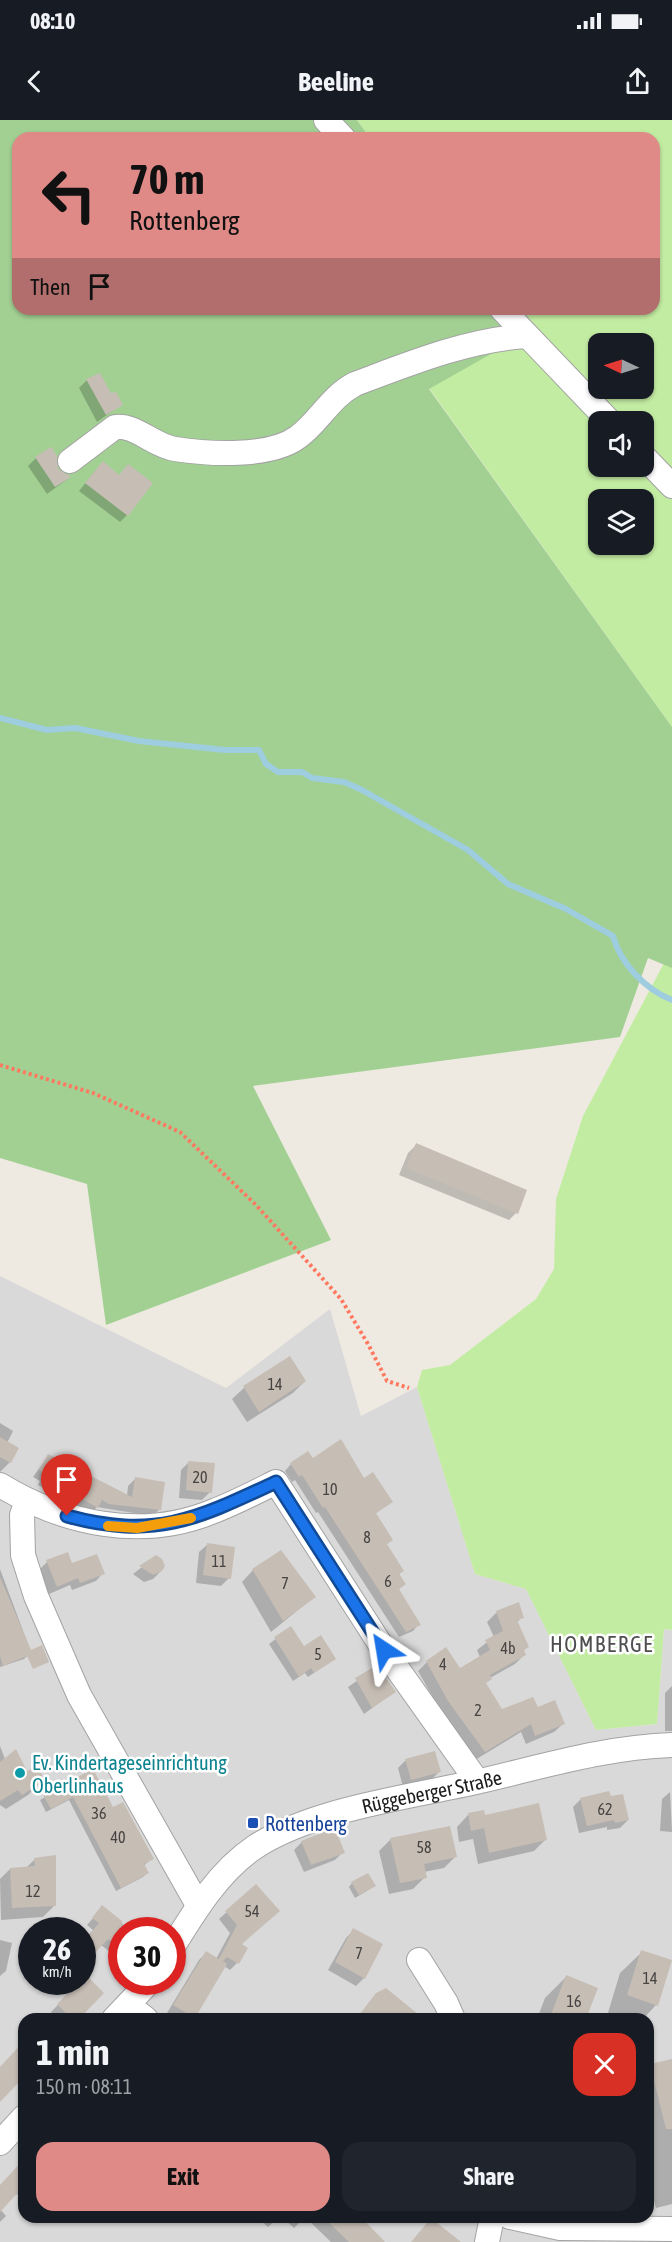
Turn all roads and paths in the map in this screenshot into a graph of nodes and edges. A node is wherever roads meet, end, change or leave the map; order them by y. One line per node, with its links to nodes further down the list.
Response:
1 (326, 120): 2 (street)
2 (337, 132)
3 (508, 315): 4 (street)
4 (527, 336): 5 (street); 6 (street)
5 (599, 411)
6 (70, 461)
7 (654, 467): 8 (street)
8 (672, 486)
9 (0, 1065): 10 (path)
10 (409, 1388)
11 (0, 1485): 12 (street)
12 (27, 1501): 14 (street); 15 (street)
13 (672, 1745): 14 (street, Rüggeberger Straße)
14 (477, 1781): 15 (street, Rüggeberger Straße)
15 (198, 1905): 16 (street, Rüggeberger Straße)
16 (186, 1925)
17 (419, 1960): 20 (street)
18 (141, 1995): 19 (street)
19 (131, 2013)
20 (450, 2013)
21 (18, 2123): 22 (street)
22 (0, 2142)
23 (491, 2223): 26 (street)
24 (537, 2223): 25 (street)
25 (672, 2229)
26 (487, 2242)

